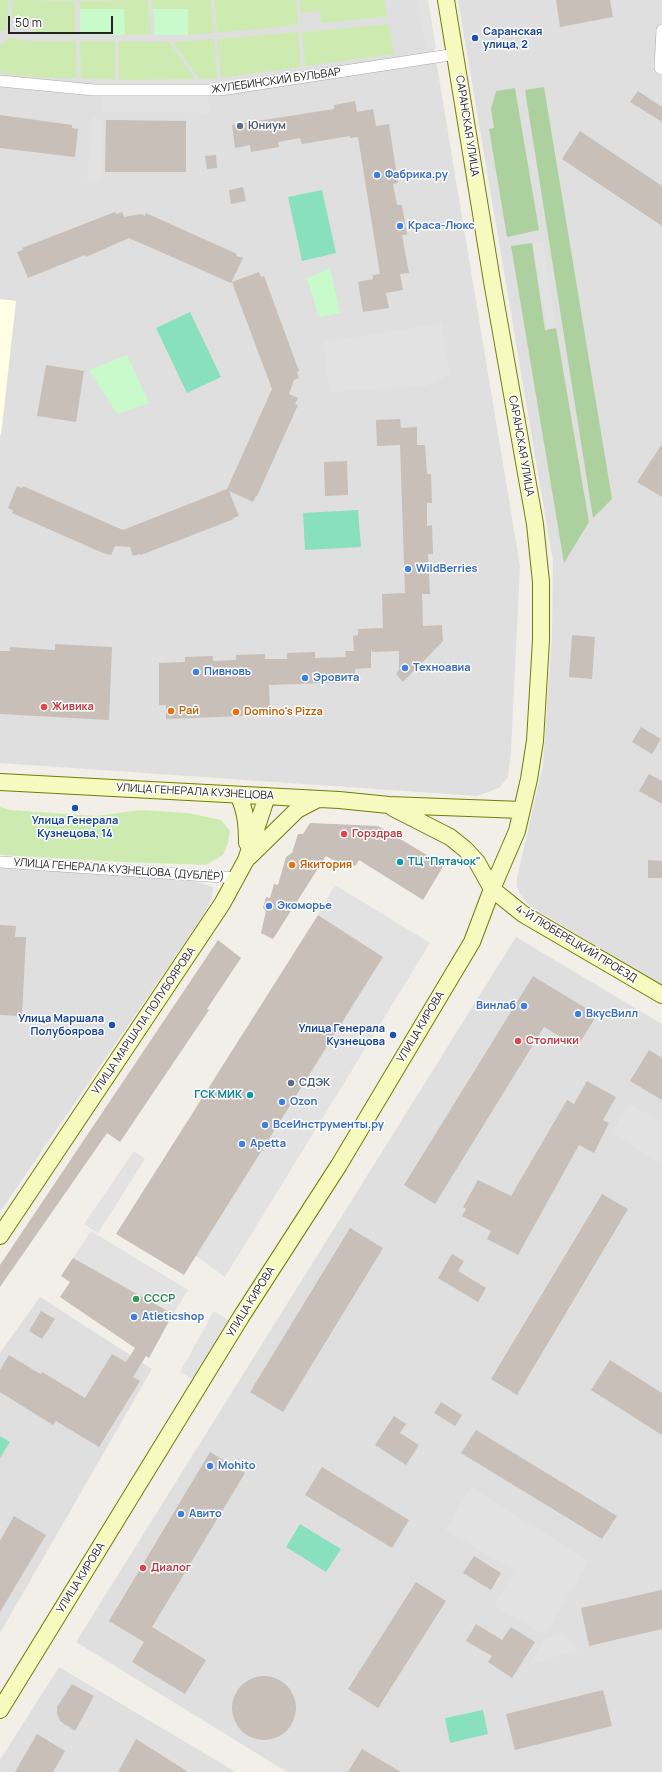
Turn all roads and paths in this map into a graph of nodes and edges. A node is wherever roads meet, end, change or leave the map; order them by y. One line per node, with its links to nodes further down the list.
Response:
1 (446, 0): 3 (main road, САРАНСКАЯ УЛИЦА)
2 (662, 30): 4 (street)
3 (456, 54): 5 (street, ЖУЛЕБИНСКИЙ БУЛЬВАР); 11 (main road, САРАНСКАЯ УЛИЦА)
4 (662, 69)
5 (0, 81)
6 (0, 782): 7 (main road, УЛИЦА ГЕНЕРАЛА КУЗНЕЦОВА)
7 (238, 795): 8 (main road, УЛИЦА ГЕНЕРАЛА КУЗНЕЦОВА); 12 (main road)
8 (267, 796): 9 (main road, УЛИЦА ГЕНЕРАЛА КУЗНЕЦОВА); 12 (main road, УЛИЦА МАРШАЛА ПОЛУБОЯРОВА)
9 (318, 799): 10 (main road, УЛИЦА ГЕНЕРАЛА КУЗНЕЦОВА); 12 (main road)
10 (389, 806): 11 (main road, УЛИЦА ГЕНЕРАЛА КУЗНЕЦОВА); 15 (main road, УЛИЦА ГЕНЕРАЛА КУЗНЕЦОВА)
11 (522, 810): 15 (main road, САРАНСКАЯ УЛИЦА)
12 (246, 860): 14 (main road, УЛИЦА МАРШАЛА ПОЛУБОЯРОВА)
13 (0, 862): 14 (street, УЛИЦА ГЕНЕРАЛА КУЗНЕЦОВА (ДУБЛЁР))
14 (238, 878): 17 (main road, УЛИЦА МАРШАЛА ПОЛУБОЯРОВА)
15 (492, 889): 16 (main road, 4-Й ЛЮБЕРЕЦКИЙ ПРОЕЗД); 18 (main road, УЛИЦА КИРОВА)
16 (662, 995)
17 (0, 1236)
18 (0, 1710)

